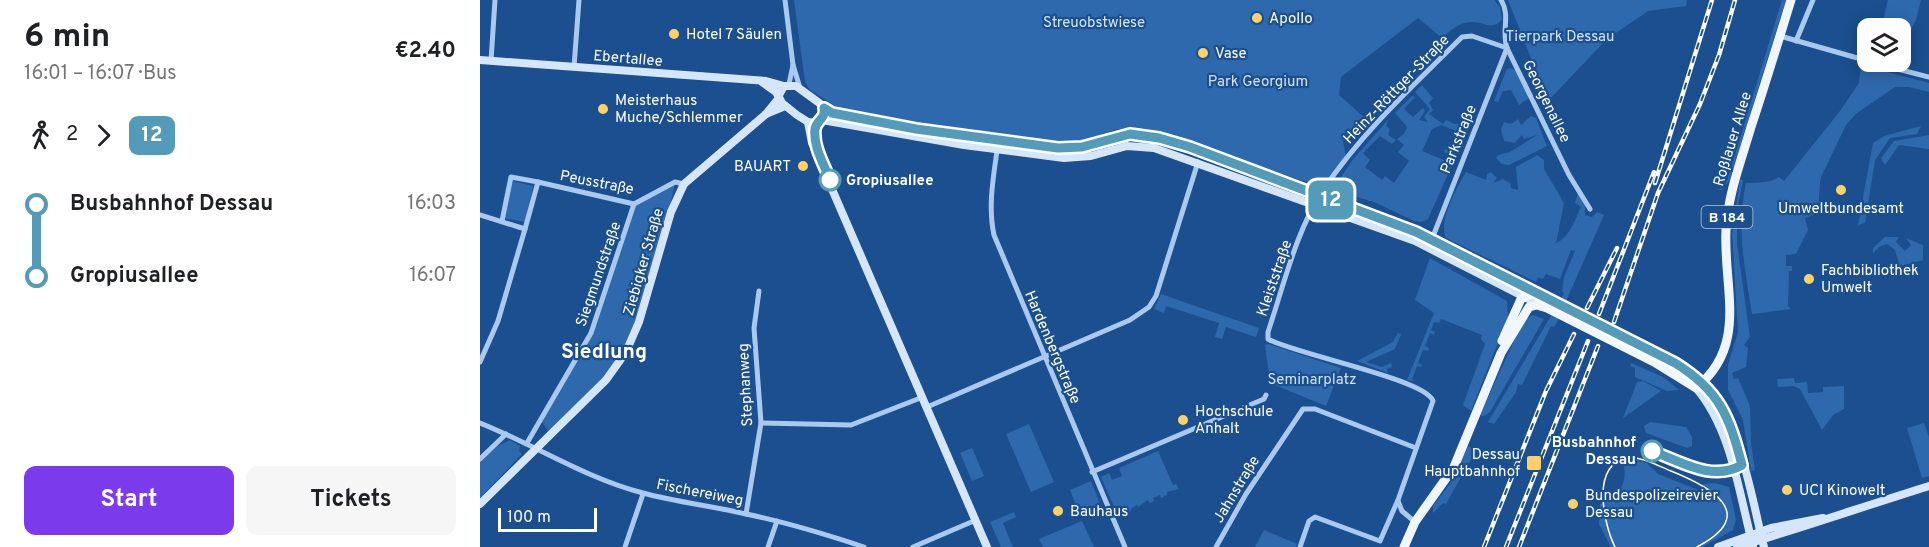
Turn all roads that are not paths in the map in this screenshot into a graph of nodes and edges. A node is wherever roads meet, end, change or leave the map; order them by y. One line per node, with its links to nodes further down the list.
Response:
1 (495, 0): 12 (street)
2 (579, 0): 14 (street)
3 (785, 0): 13 (street)
4 (1501, 0): 9 (street, Georgenallee)
5 (1791, 0): 7 (main road, Roßlauer Allee / B 184)
6 (1813, 0): 8 (street)
7 (1780, 36): 8 (street); 46 (main road, Roßlauer Allee / B 184)
8 (1796, 41): 10 (street)
9 (1507, 48): 31 (street, Heinz-Röttger-Straße); 34 (street, Georgenallee); 38 (street, Parkstraße)
10 (1857, 58)
11 (480, 60): 12 (main road, Ebertallee)
12 (491, 61): 14 (main road, Ebertallee)
13 (793, 65): 18 (street); 19 (street)
14 (574, 67): 17 (main road, Ebertallee)
15 (1910, 72): 16 (street)
16 (1929, 77)
17 (762, 82): 18 (main road, Ebertallee); 20 (main road)
18 (786, 85): 19 (main road, Ebertallee); 20 (main road, Ziebigker Straße)
19 (800, 88): 22 (main road, Ebertallee)
20 (779, 97): 21 (main road); 23 (main road, Ziebigker Straße)
21 (785, 106): 23 (main road, Ziebigker Straße); 25 (main road)
22 (824, 108): 24 (main road); 31 (main road)
23 (766, 114): 30 (main road, Ziebigker Straße)
24 (820, 121): 25 (main road); 26 (main road); 27 (main road)
25 (808, 122): 26 (main road)
26 (817, 151): 48 (main road)
27 (997, 151): 28 (main road); 44 (street, Hardenbergstraße)
28 (1198, 162): 33 (main road); 44 (street)
29 (538, 182): 32 (street, Peusstraße); 36 (street, Peusstraße); 37 (street, Peusstraße)
30 (684, 184): 32 (street, Peusstraße); 54 (main road, Ziebigker Straße)
31 (1320, 196): 33 (street, Kleiststraße); 38 (main road)
32 (634, 204): 53 (street, Siegmundstraße)
33 (1317, 205): 41 (main road); 55 (street, Kleiststraße)
34 (1590, 209)
35 (480, 215): 36 (street)
36 (502, 221): 37 (street)
37 (525, 229): 45 (street, Peusstraße)
38 (1432, 239): 40 (main road)
39 (759, 291): 51 (street, Stephanweg)
40 (1535, 292): 41 (main road); 42 (main road)
41 (1523, 297): 42 (main road); 43 (main road)
42 (1546, 304): 43 (main road); 46 (main road)
43 (1501, 353): 66 (main road)
44 (1044, 357): 49 (street); 57 (street, Hardenbergstraße)
45 (480, 362)
46 (1700, 388): 67 (main road); 68 (main road)
47 (1266, 395): 57 (street)
48 (922, 397): 49 (main road); 51 (street)
49 (927, 407): 64 (main road)
50 (480, 423): 52 (street, Fischereiweg)
51 (761, 423): 62 (street, Stephanweg)
52 (506, 434): 53 (street, Fischereiweg); 56 (street)
53 (527, 443): 54 (street, Fischereiweg)
54 (536, 447): 59 (street, Fischereiweg); 61 (main road, Ziebigker Straße)
55 (1416, 448): 60 (street); 77 (street, Jahnstraße)
56 (480, 459)
57 (1092, 472): 76 (street, Hardenbergstraße)
58 (1929, 486): 63 (main road)
59 (643, 494): 62 (street, Fischereiweg); 71 (street)
60 (1398, 500): 66 (street); 78 (street)
61 (480, 504)
62 (746, 514): 65 (street, Fischereiweg)
63 (1827, 517): 67 (main road); 69 (main road)
64 (976, 520): 74 (street); 75 (main road)
65 (777, 521): 72 (street); 73 (street, Fischereiweg)
66 (1415, 522): 79 (main road)
67 (1760, 531): 68 (main road); 69 (main road)
68 (1750, 534): 70 (main road); 80 (main road)
69 (1764, 544): 70 (main road)
70 (1753, 545): 81 (main road)
71 (625, 547)
72 (768, 547)
73 (864, 547)
74 (913, 547)
75 (987, 547)
76 (1125, 547)
77 (1216, 547)
78 (1300, 547)
79 (1404, 547)
80 (1718, 547)
81 (1737, 547)

